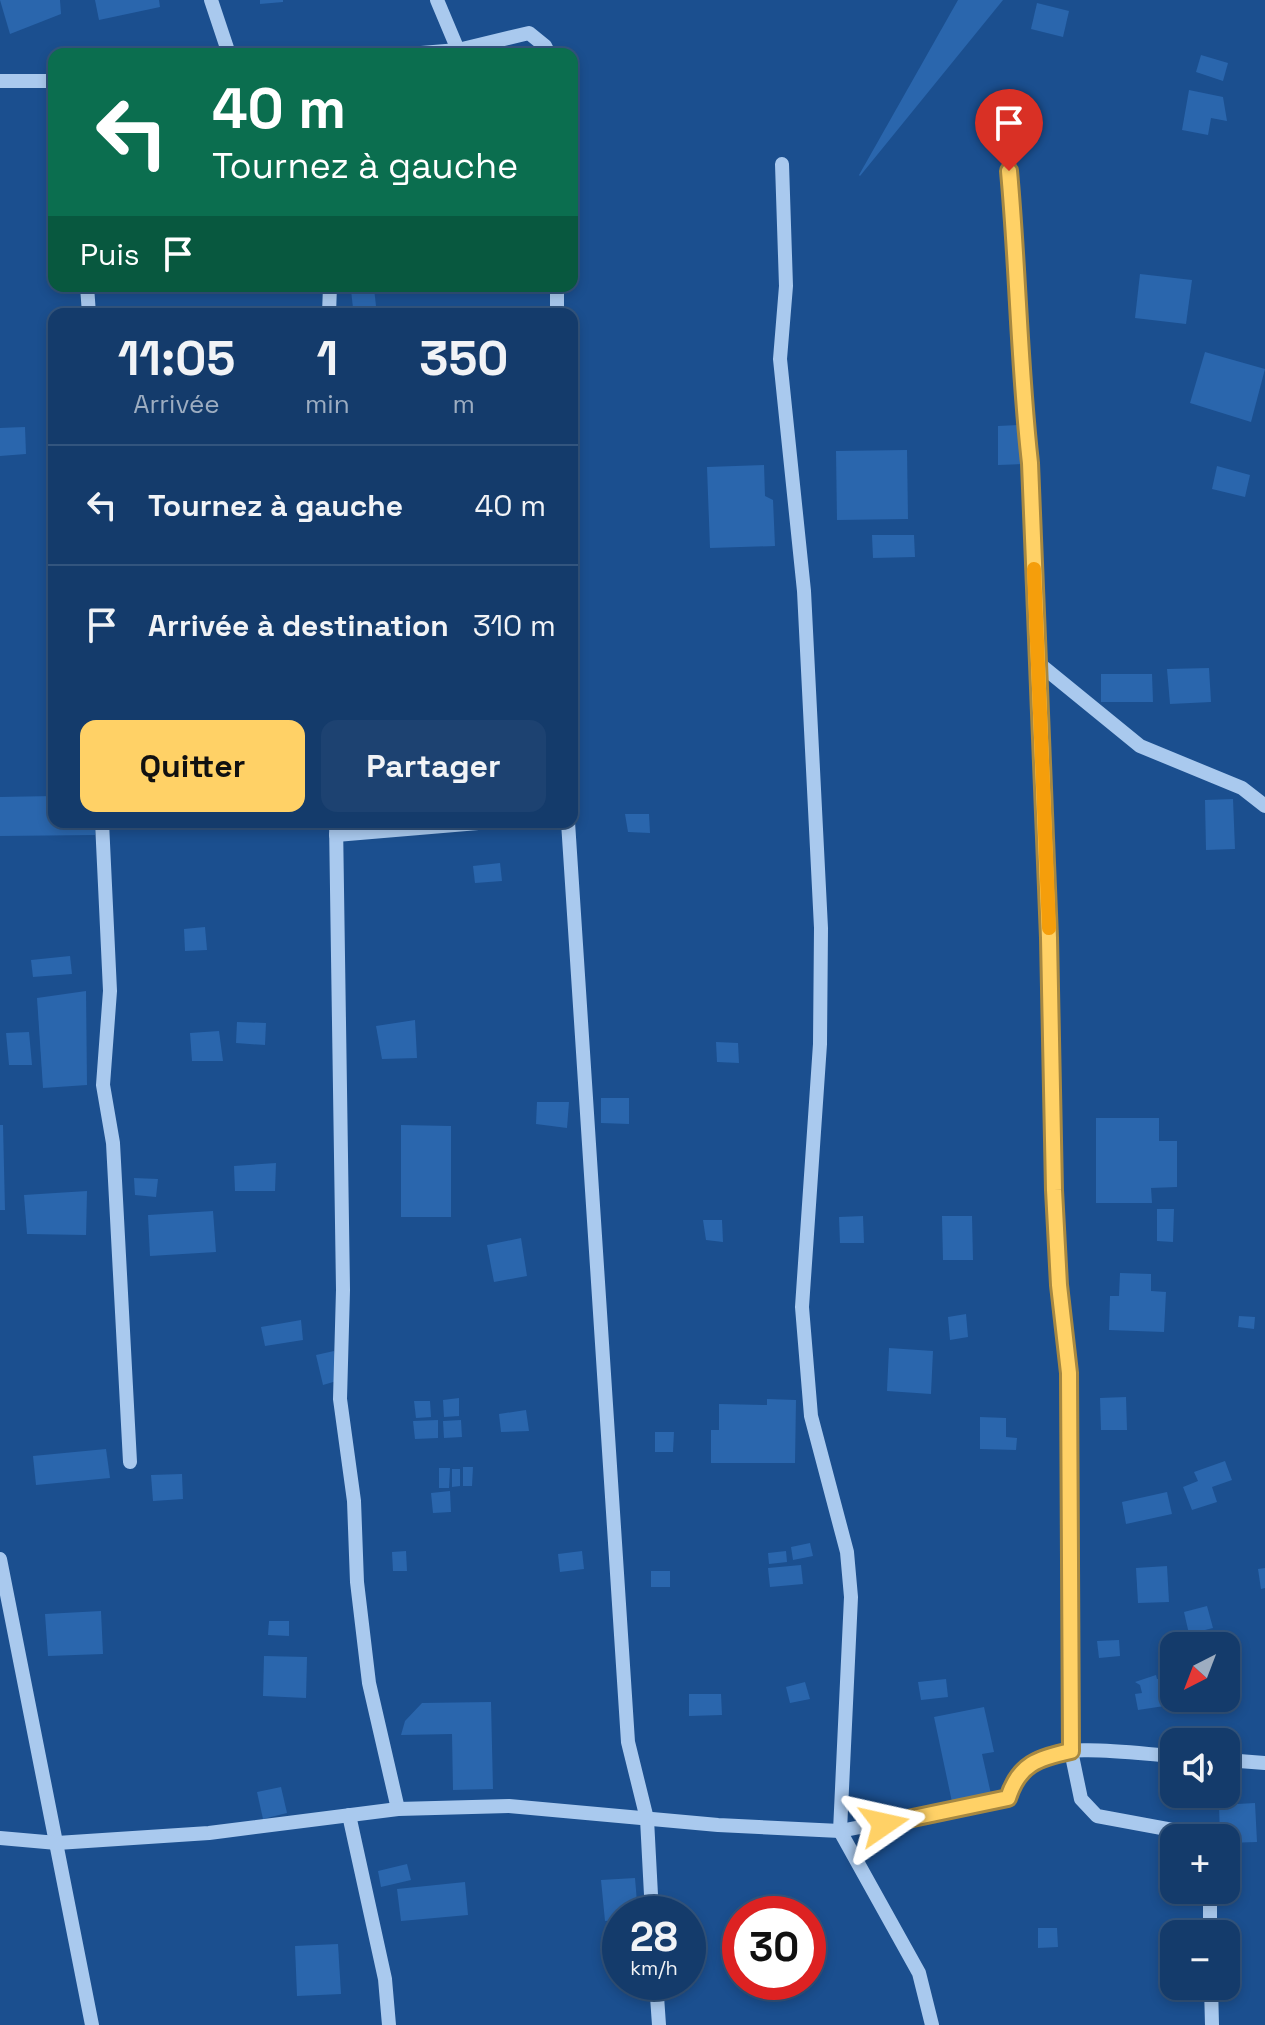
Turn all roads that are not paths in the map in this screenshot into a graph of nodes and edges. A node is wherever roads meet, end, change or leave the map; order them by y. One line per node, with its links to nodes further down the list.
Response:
1 (211, 0): 3 (street)
2 (437, 0): 4 (street)
3 (227, 48)
4 (457, 48)
5 (466, 48): 6 (street)
6 (546, 48)
7 (0, 81): 8 (street)
8 (48, 81)
9 (782, 164): 27 (street)
10 (1009, 171): 11 (street)
11 (1037, 662): 12 (street); 19 (street)
12 (1265, 806)
13 (102, 828): 17 (street)
14 (358, 828): 16 (street)
15 (568, 828): 25 (street)
16 (336, 829): 23 (street)
17 (130, 1462)
18 (0, 1559): 29 (street)
19 (1071, 1751): 20 (street); 26 (street); 27 (street)
20 (1160, 1755)
21 (1240, 1761): 22 (street)
22 (1265, 1763)
23 (398, 1809): 24 (street); 25 (street)
24 (349, 1815): 29 (street); 34 (street)
25 (647, 1819): 27 (street); 30 (street)
26 (1160, 1827)
27 (840, 1831): 36 (street)
28 (0, 1838): 29 (street)
29 (57, 1843): 33 (street)
30 (651, 1896)
31 (657, 2000): 35 (street)
32 (1211, 2000): 37 (street)
33 (92, 2025)
34 (389, 2025)
35 (659, 2025)
36 (932, 2025)
37 (1212, 2025)

